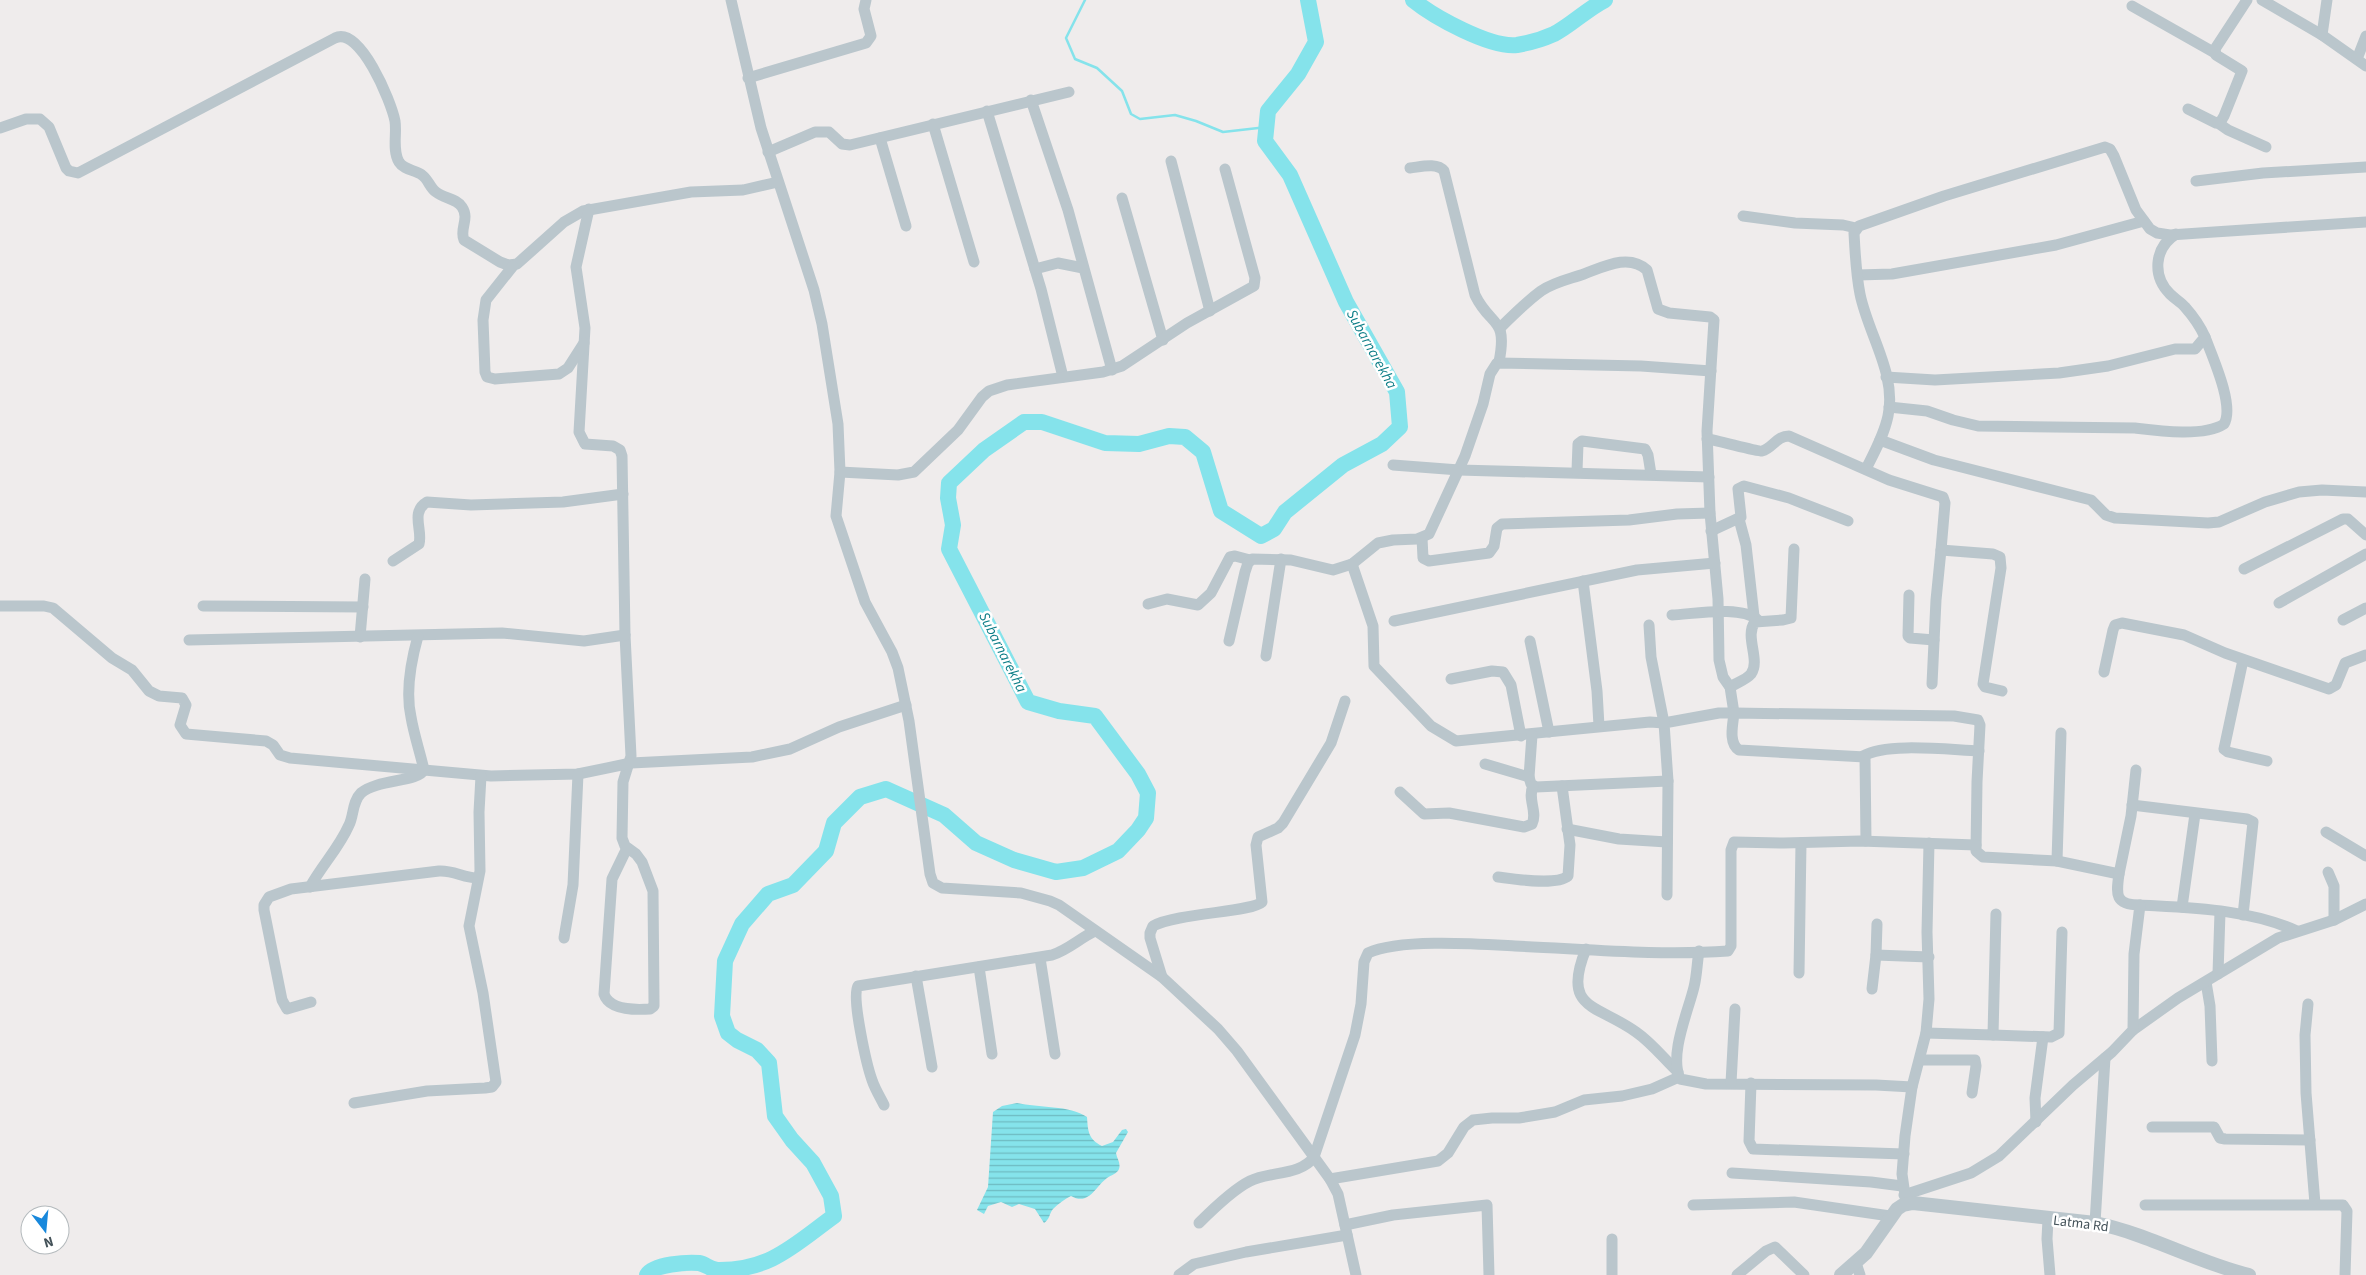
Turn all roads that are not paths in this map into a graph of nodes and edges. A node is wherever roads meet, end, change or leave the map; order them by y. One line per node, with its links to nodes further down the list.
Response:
1 (731, 0): 12 (street)
2 (866, 0): 12 (street)
3 (2247, 0): 10 (street)
4 (2262, 0): 6 (street)
5 (2327, 0): 8 (street)
6 (2274, 4): 8 (street)
7 (2132, 6): 10 (street)
8 (2322, 35): 11 (street)
9 (2366, 36): 11 (street)
10 (2215, 54): 17 (street)
11 (2361, 62)
12 (748, 78): 22 (street)
13 (1069, 92): 14 (street)
14 (1031, 100): 16 (street); 39 (street)
15 (2188, 109): 17 (street)
16 (987, 111): 18 (street); 40 (street)
17 (2218, 123): 21 (street)
18 (933, 124): 20 (street); 37 (street)
19 (0, 128): 38 (street)
20 (880, 138): 22 (street); 34 (street)
21 (2266, 147)
22 (768, 152): 28 (street)
23 (1171, 161): 42 (street)
24 (2366, 167): 27 (street)
25 (1410, 168): 43 (street)
26 (1225, 169): 42 (street)
27 (2196, 181)
28 (778, 182): 30 (street); 59 (street)
29 (1122, 198): 45 (street)
30 (589, 209): 38 (street); 46 (street)
31 (1743, 216): 35 (street)
32 (2144, 221): 35 (street); 36 (street); 41 (street)
33 (2366, 222): 36 (street)
34 (906, 226)
35 (1856, 228): 41 (street)
36 (2176, 234): 44 (street)
37 (974, 262)
38 (513, 266): 46 (street)
39 (1083, 268): 40 (street); 48 (street)
40 (1035, 269): 50 (street)
41 (1858, 275): 51 (street)
42 (1210, 311): 45 (street)
43 (1500, 328): 47 (street); 49 (street)
44 (2205, 336): 51 (street); 52 (street)
45 (1162, 340): 48 (street)
46 (584, 343): 63 (street)
47 (1499, 362): 49 (street); 57 (street)
48 (1112, 370): 50 (street)
49 (1711, 371): 53 (street)
50 (1064, 377): 59 (street)
51 (1886, 377): 52 (street)
52 (1889, 407): 54 (street)
53 (1707, 439): 56 (street); 61 (street)
54 (1880, 440): 56 (street); 62 (street)
55 (1392, 465): 57 (street)
56 (1866, 469): 71 (street)
57 (1459, 470): 58 (street); 69 (street)
58 (1577, 471): 60 (street); 60 (street)
59 (840, 472): 110 (street)
60 (1651, 474): 61 (street)
61 (1709, 477): 64 (street)
62 (2366, 492)
63 (623, 494): 75 (street); 94 (street)
64 (1710, 513): 67 (street); 69 (street)
65 (1739, 519): 66 (street); 67 (street); 90 (street)
66 (1848, 521)
67 (1712, 531): 76 (street)
68 (2366, 535): 78 (street)
69 (1422, 538): 77 (street)
70 (1794, 549): 90 (street)
71 (1941, 550): 98 (street); 108 (street)
72 (2366, 554): 82 (street)
73 (1280, 559): 74 (street); 77 (street); 102 (street)
74 (1250, 560): 83 (street); 99 (street)
75 (393, 561)
76 (1715, 563): 80 (street); 88 (street)
77 (1352, 564): 116 (street)
78 (2244, 569)
79 (365, 579): 86 (street)
80 (1583, 581): 92 (street); 113 (street)
81 (1909, 595): 98 (street)
82 (2279, 603)
83 (1148, 604)
84 (0, 606): 122 (street)
85 (203, 606): 86 (street)
86 (363, 607): 96 (street)
87 (2366, 608): 91 (street)
88 (1718, 612): 89 (street); 90 (street); 107 (street)
89 (1672, 615)
90 (1756, 618): 107 (street)
91 (2343, 620)
92 (1394, 621)
93 (1648, 625): 112 (street)
94 (625, 635): 95 (street); 120 (street)
95 (418, 636): 96 (street); 122 (street)
96 (360, 637): 97 (street)
97 (189, 640)
98 (1934, 640): 106 (street)
99 (1229, 641)
100 (1530, 641): 114 (street)
101 (2366, 655): 103 (street)
102 (1266, 656)
103 (2243, 660): 104 (street); 119 (street)
104 (2104, 672)
105 (1451, 679): 116 (street)
106 (1932, 684)
107 (1730, 687): 111 (street)
108 (2002, 690)
109 (1345, 701): 169 (street)
110 (906, 705): 120 (street); 156 (street)
111 (1734, 713): 112 (street); 117 (street); 118 (street)
112 (1664, 723): 113 (street); 127 (street)
113 (1599, 726): 114 (street)
114 (1549, 732): 116 (street)
115 (2060, 733): 141 (street)
116 (1527, 735): 126 (street)
117 (1979, 751): 118 (street); 138 (street)
118 (1863, 756): 134 (street)
119 (2267, 760)
120 (631, 763): 124 (street); 139 (street)
121 (1485, 764): 126 (street)
122 (424, 770): 125 (street); 146 (street)
123 (2136, 770): 130 (street)
124 (578, 774): 125 (street); 159 (street)
125 (481, 776): 144 (street)
126 (1531, 781): 128 (street); 129 (street)
127 (1668, 781): 128 (street); 135 (street)
128 (1562, 786): 132 (street)
129 (1400, 792)
130 (2132, 805): 131 (street); 143 (street)
131 (2194, 814): 150 (street); 153 (street)
132 (1567, 829): 135 (street); 145 (street)
133 (2326, 832): 140 (street)
134 (1866, 841): 136 (street); 137 (street)
135 (1667, 842): 147 (street)
136 (1801, 843): 161 (street); 166 (street)
137 (1929, 843): 138 (street); 163 (street)
138 (1976, 845): 141 (street)
139 (627, 848): 139 (street)
140 (2366, 856)
141 (2057, 862): 143 (street)
142 (2328, 872): 154 (street)
143 (2119, 874): 149 (street)
144 (478, 878): 146 (street); 190 (street)
145 (1498, 878)
146 (310, 887): 172 (street)
147 (1667, 895)
148 (2366, 904): 154 (street)
149 (2140, 905): 150 (street); 175 (street)
150 (2182, 907): 151 (street)
151 (2220, 912): 153 (street); 167 (street)
152 (1996, 914): 177 (street)
153 (2243, 914): 157 (street)
154 (2334, 920): 157 (street)
155 (1877, 924): 162 (street)
156 (1096, 931): 164 (street); 169 (street)
157 (2297, 931): 167 (street)
158 (2062, 932): 178 (street)
159 (564, 938)
160 (1586, 949): 161 (street); 185 (street); 196 (street)
161 (1699, 951): 185 (street)
162 (1876, 955): 163 (street); 171 (street)
163 (1929, 957): 176 (street)
164 (1040, 958): 165 (street); 180 (street)
165 (979, 967): 168 (street); 179 (street)
166 (1799, 973)
167 (2218, 974): 170 (street)
168 (916, 976): 184 (street); 191 (street)
169 (1162, 977): 196 (street)
170 (2206, 982): 175 (street); 183 (street)
171 (1872, 989)
172 (311, 1002)
173 (2308, 1004): 194 (street)
174 (1735, 1009): 186 (street)
175 (2133, 1030): 181 (street)
176 (1926, 1033): 177 (street); 182 (street)
177 (1993, 1034): 178 (street)
178 (2043, 1037): 192 (street)
179 (992, 1054)
180 (1056, 1054)
181 (2105, 1058): 192 (street); 206 (street)
182 (1920, 1060): 188 (street); 189 (street)
183 (2212, 1061)
184 (932, 1067)
185 (1678, 1075): 186 (street); 198 (street)
186 (1731, 1083): 187 (street)
187 (1751, 1083): 188 (street); 195 (street)
188 (1912, 1088): 195 (street)
189 (1972, 1093)
190 (354, 1103)
191 (884, 1105)
192 (2036, 1122): 199 (street)
193 (2152, 1127): 194 (street)
194 (2310, 1140): 200 (street)
195 (1904, 1154): 199 (street)
196 (1314, 1157): 198 (street); 205 (street)
197 (1732, 1173): 199 (street)
198 (1330, 1179): 207 (street)
199 (1904, 1195): 203 (street); 204 (street, Latma Rd)
200 (2314, 1204): 202 (street); 219 (street)
201 (1693, 1205): 203 (street)
202 (2145, 1205)
203 (1890, 1216): 209 (street)
204 (2048, 1219): 206 (street, Latma Rd); 217 (street)
205 (1199, 1223)
206 (2095, 1223): 218 (street, Latma Rd)
207 (1346, 1230): 210 (street); 211 (street); 212 (street)
208 (1612, 1239): 213 (street)
209 (1858, 1269): 216 (street)
210 (1179, 1275)
211 (1356, 1275)
212 (1489, 1275)
213 (1612, 1275)
214 (1737, 1275): 215 (street)
215 (1804, 1275)
216 (1841, 1275)
217 (2050, 1275)
218 (2249, 1275)
219 (2345, 1275)

